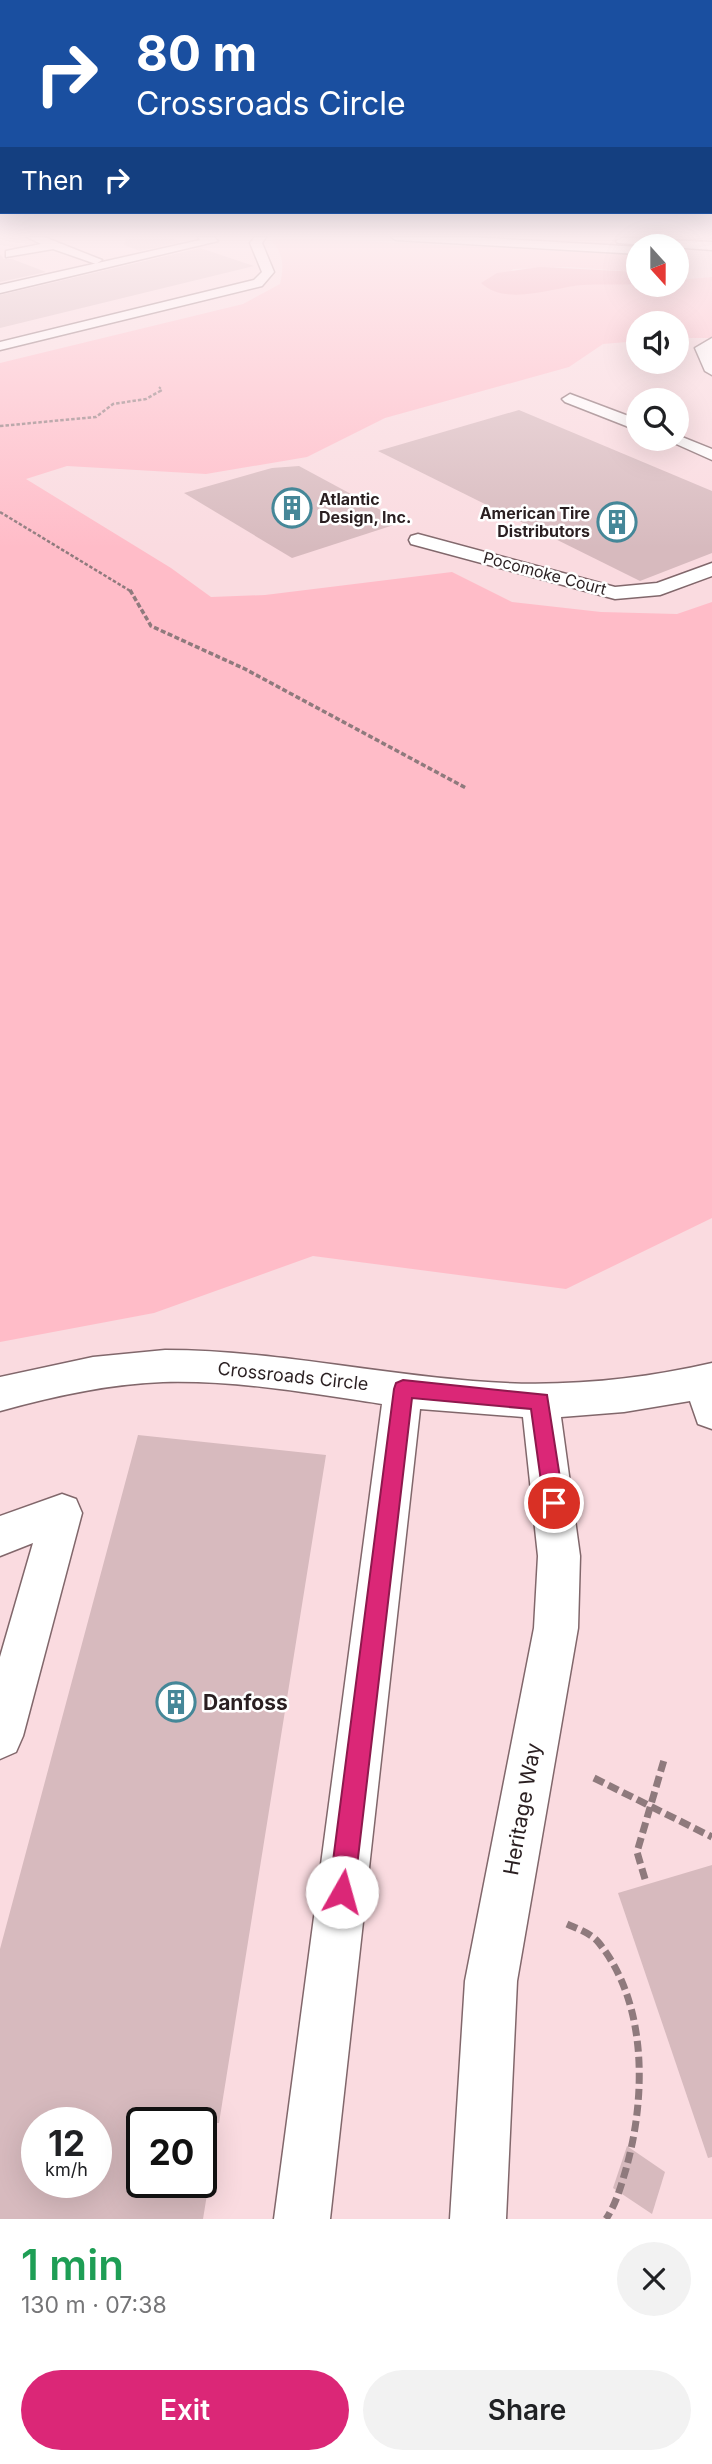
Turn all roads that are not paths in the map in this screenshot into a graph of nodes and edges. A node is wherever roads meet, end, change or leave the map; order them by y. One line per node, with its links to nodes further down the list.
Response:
1 (23, 341): 3 (street)
2 (712, 342): 4 (street)
3 (0, 346)
4 (712, 371)
5 (570, 399): 6 (street)
6 (626, 421)
7 (689, 446): 8 (street)
8 (712, 455)
9 (418, 540): 10 (street, Pocomoke Court)
10 (712, 569)
11 (403, 1389): 13 (street, Crossroads Circle); 14 (street, Crossroads Circle); 17 (street)
12 (709, 1391): 14 (street, Crossroads Circle)
13 (0, 1394)
14 (540, 1401): 18 (street, Heritage Way)
15 (0, 1536): 16 (street)
16 (0, 1736)
17 (302, 2219)
18 (478, 2219)

